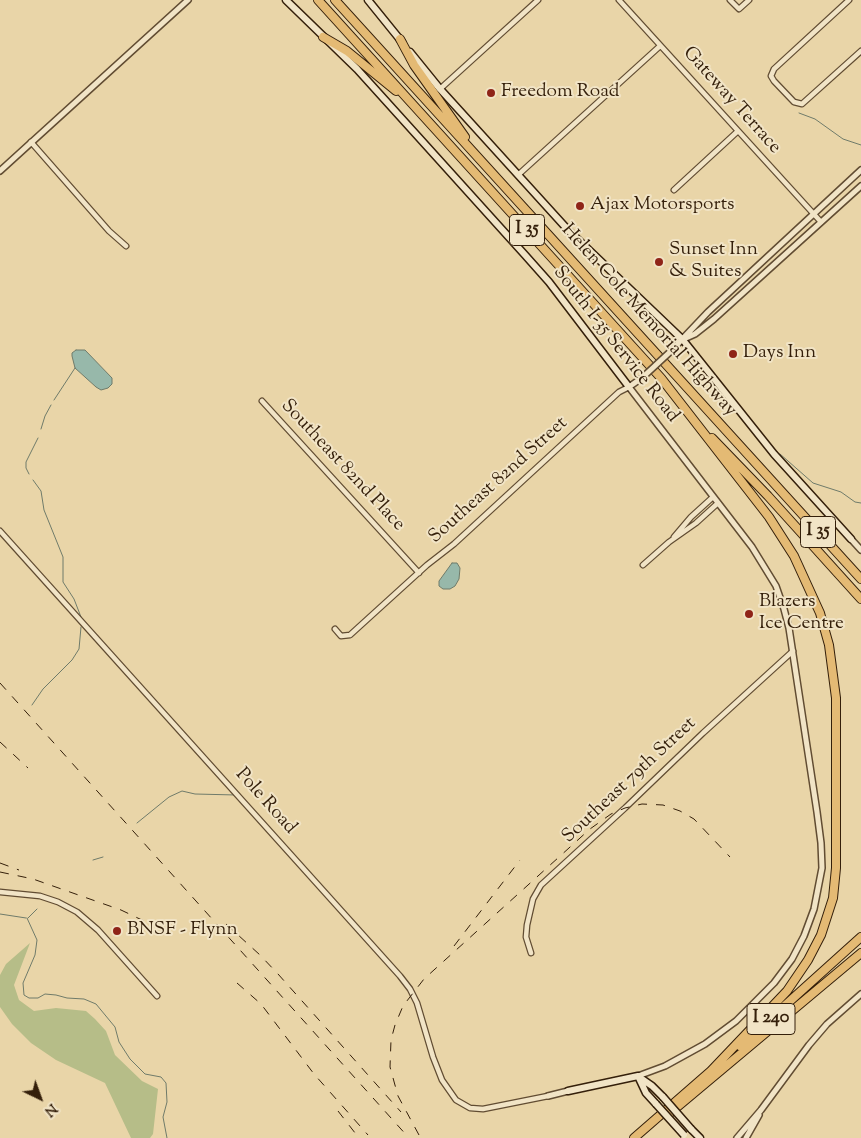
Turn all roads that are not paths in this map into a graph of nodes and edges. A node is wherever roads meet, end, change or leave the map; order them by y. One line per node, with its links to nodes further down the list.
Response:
1 (188, 0): 18 (street)
2 (286, 0): 11 (main road, South I-35 Service Road)
3 (318, 0): 16 (highway, Helen Cole Memorial Highway / I 35)
4 (335, 0): 19 (highway, Helen Cole Memorial Highway / I 35)
5 (368, 0): 12 (main road, South I-35 Service Road)
6 (538, 0): 15 (street)
7 (618, 0): 13 (street, Gateway Terrace)
8 (730, 0): 9 (street)
9 (748, 0)
10 (849, 0): 14 (street)
11 (323, 37): 16 (highway); 29 (main road, South I-35 Service Road)
12 (400, 39): 15 (main road, South I-35 Service Road); 19 (highway)
13 (660, 46): 17 (street, Gateway Terrace); 22 (street)
14 (861, 51)
15 (440, 89): 22 (main road, South I-35 Service Road)
16 (410, 101): 31 (highway, Helen Cole Memorial Highway / I 35)
17 (738, 131): 24 (street); 25 (street, Gateway Terrace)
18 (32, 142): 20 (street); 27 (street)
19 (485, 165): 40 (highway, Helen Cole Memorial Highway / I 35)
20 (0, 170)
21 (861, 170): 25 (street, Southeast 82nd Street)
22 (518, 175): 28 (main road, South I-35 Service Road)
23 (861, 186): 26 (street, Southeast 82nd Street)
24 (674, 190)
25 (813, 214): 26 (street, Gateway Terrace); 28 (street, Southeast 82nd Street)
26 (821, 222): 28 (street, Southeast 82nd Street)
27 (126, 246)
28 (683, 340): 29 (street, Southeast 82nd Street, bridge); 35 (main road, South I-35 Service Road)
29 (629, 387): 32 (street, South I-35 Service Road); 39 (street, Southeast 82nd Street)
30 (262, 401): 39 (street, Southeast 82nd Place)
31 (683, 407): 41 (highway, I 35); 50 (highway)
32 (713, 497): 33 (street, South I-35 Service Road); 36 (street)
33 (718, 503): 36 (street); 43 (street, South I-35 Service Road)
34 (0, 531): 53 (street, Pole Road)
35 (851, 539): 37 (street, South I-35 Service Road)
36 (669, 542): 38 (street)
37 (861, 550)
38 (643, 565)
39 (419, 572): 42 (street, Southeast 82nd Street)
40 (861, 578)
41 (861, 600)
42 (335, 630)
43 (793, 651): 46 (street, Southeast 79th Street); 51 (street, South I-35 Service Road)
44 (0, 892): 49 (street)
45 (861, 937): 50 (highway, I 240)
46 (531, 953)
47 (861, 953): 57 (highway, I 240)
48 (861, 994): 54 (street)
49 (157, 996)
50 (709, 1073): 56 (highway, I 240)
51 (638, 1076): 52 (main road); 55 (main road, bridge); 58 (main road, bridge)
52 (568, 1091): 53 (street)
53 (548, 1096)
54 (762, 1110): 59 (street); 60 (street)
55 (686, 1137)
56 (634, 1138)
57 (642, 1138)
58 (700, 1138)
59 (737, 1138)
60 (746, 1138)

